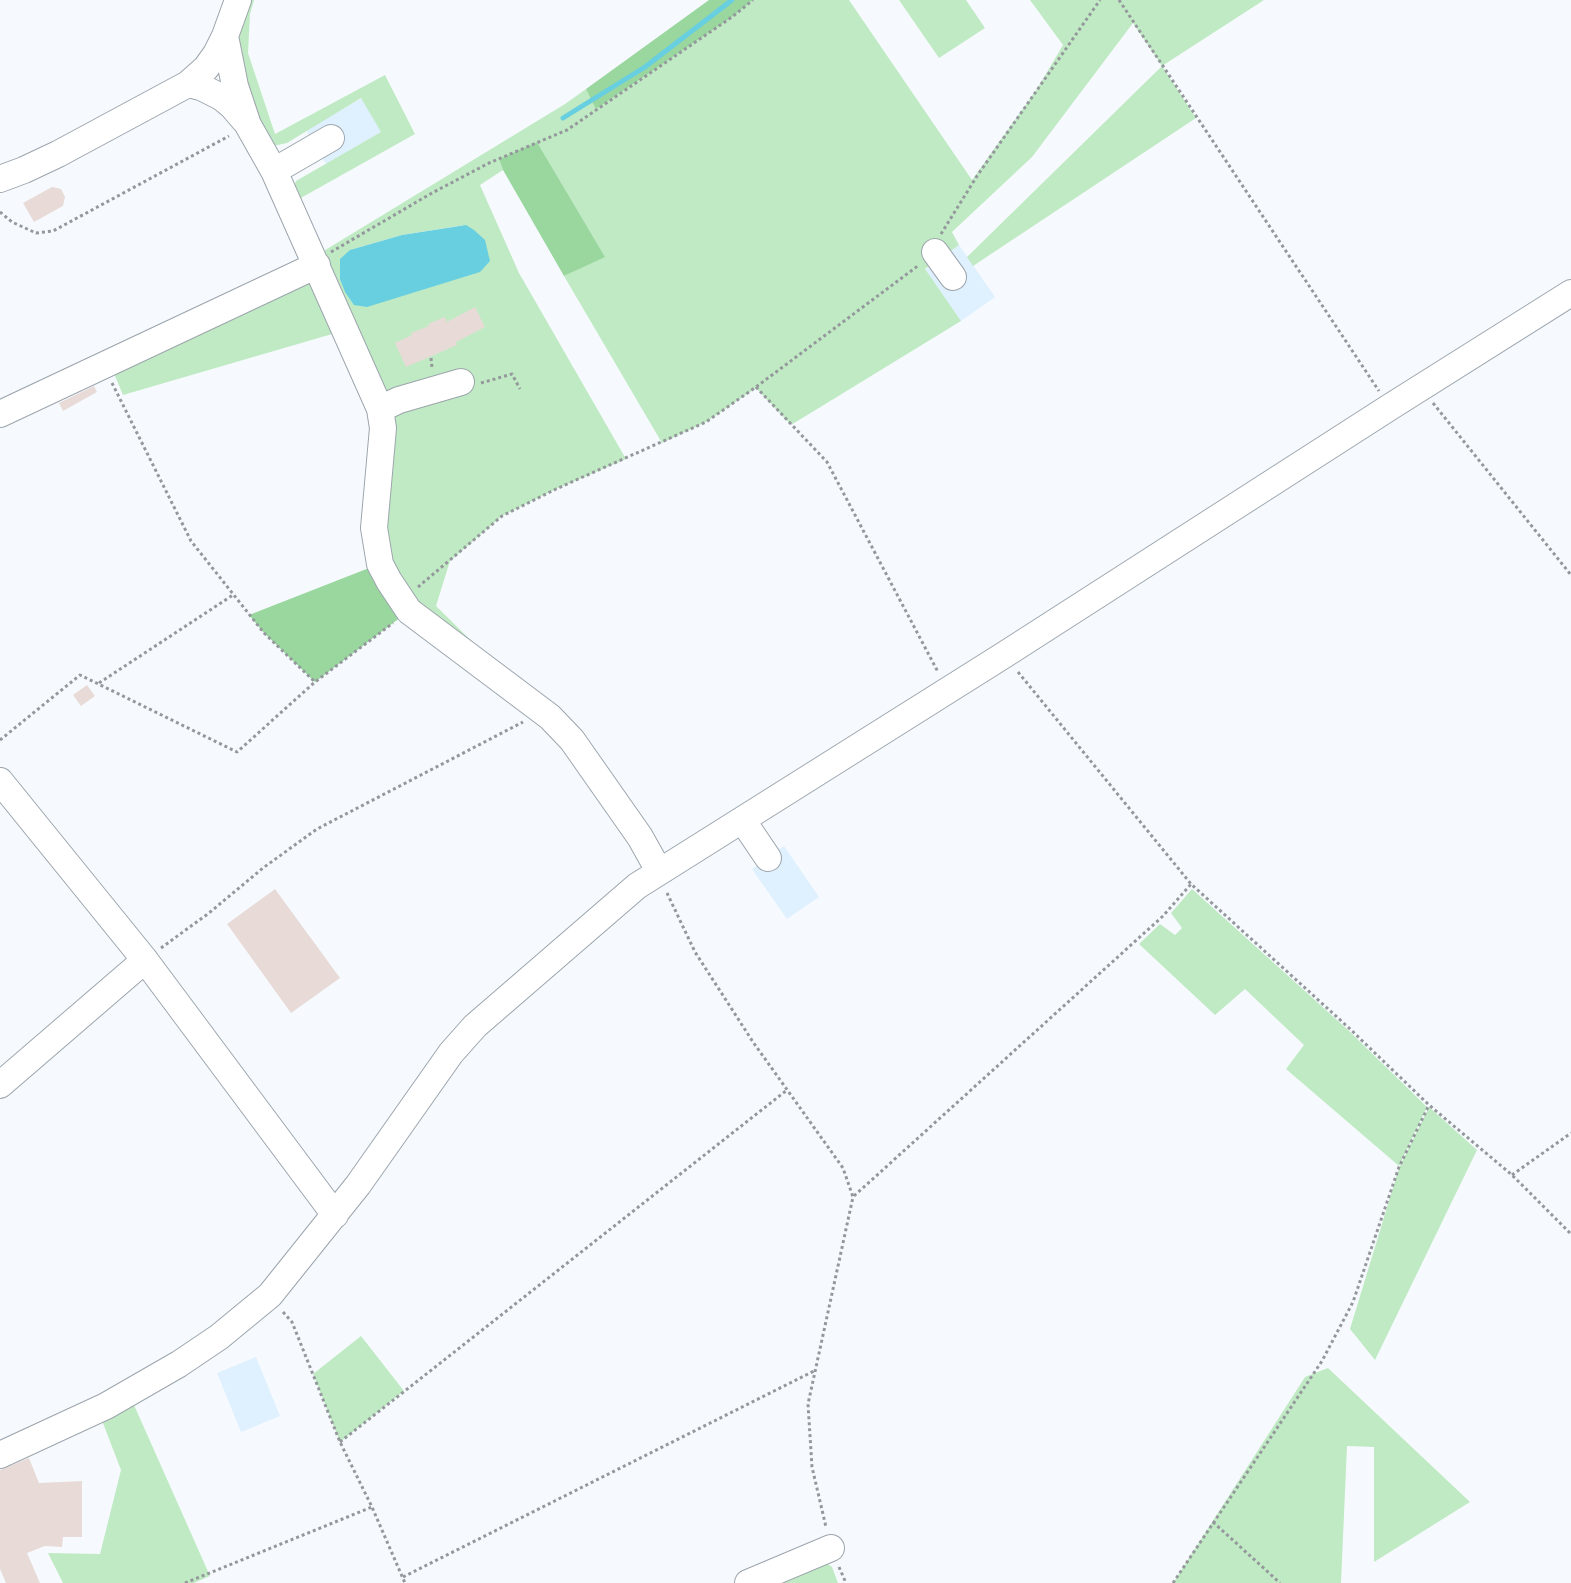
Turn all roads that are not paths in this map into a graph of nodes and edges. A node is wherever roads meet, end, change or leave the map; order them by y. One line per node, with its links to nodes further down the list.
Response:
1 (238, 0): 2 (street)
2 (225, 36): 3 (street); 4 (street)
3 (189, 84): 4 (street); 7 (street)
4 (248, 125): 6 (street)
5 (331, 138): 6 (street)
6 (274, 171): 9 (street)
7 (0, 179)
8 (935, 252): 10 (street)
9 (316, 263): 13 (street); 14 (street)
10 (953, 277)
11 (1571, 293): 16 (street)
12 (461, 382): 13 (street)
13 (380, 409): 18 (street)
14 (0, 414)
15 (3, 786): 19 (street)
16 (743, 821): 17 (street); 18 (street)
17 (768, 858)
18 (659, 871): 21 (street)
19 (145, 960): 20 (street); 21 (street)
20 (0, 1085)
21 (334, 1215): 22 (street)
22 (1, 1453)
23 (831, 1548): 24 (street)
24 (748, 1583)

